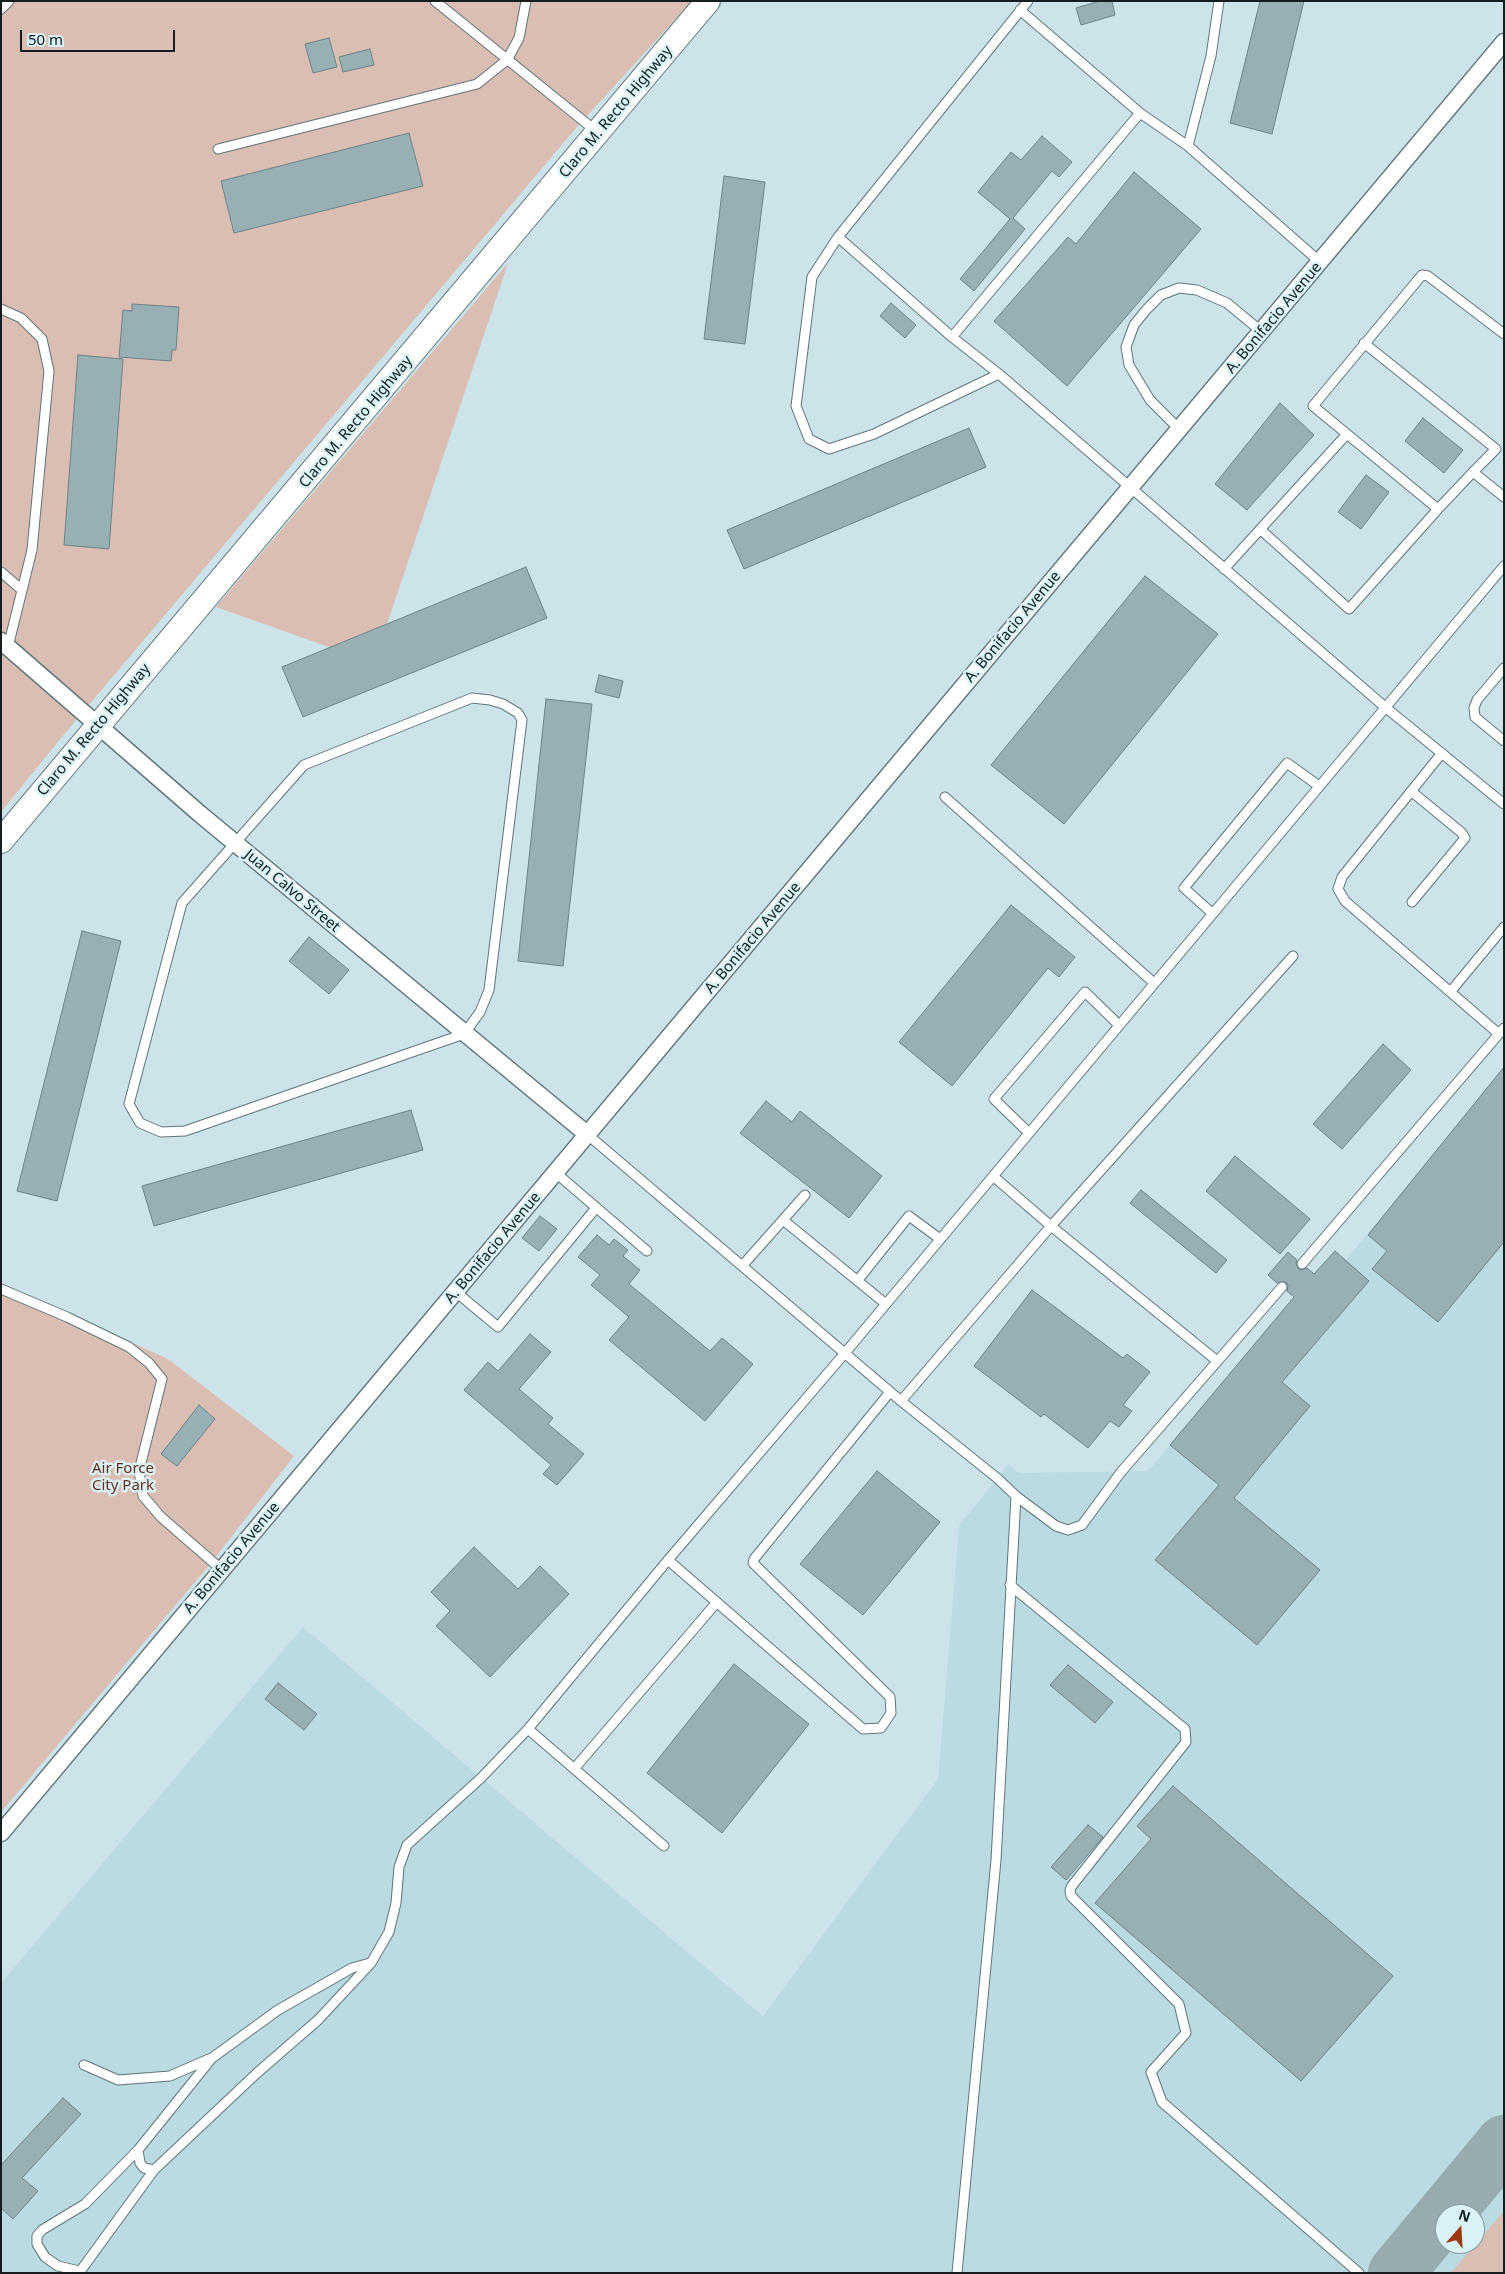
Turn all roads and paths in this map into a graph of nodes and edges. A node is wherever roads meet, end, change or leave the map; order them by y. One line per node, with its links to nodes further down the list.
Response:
1 (9, 1): 7 (lane)
2 (435, 1): 10 (lane)
3 (526, 1): 10 (lane)
4 (708, 1): 12 (main road, Claro M. Recto Highway)
5 (1028, 1): 8 (lane)
6 (1220, 1): 13 (lane)
7 (1, 10)
8 (1020, 10): 11 (lane); 15 (lane)
9 (1504, 42): 16 (street, A. Bonifacio Avenue)
10 (507, 60): 12 (lane); 14 (lane)
11 (1140, 113): 13 (lane); 20 (lane)
12 (598, 133): 37 (main road, Claro M. Recto Highway)
13 (1188, 146): 16 (lane)
14 (218, 149)
15 (838, 237): 20 (lane); 22 (lane)
16 (1320, 262): 18 (street, A. Bonifacio Avenue)
17 (1, 309): 33 (lane)
18 (1262, 332): 23 (street, A. Bonifacio Avenue); 23 (lane)
19 (1504, 334): 21 (lane)
20 (952, 337): 22 (lane)
21 (1364, 343): 24 (lane); 25 (lane)
22 (999, 374): 26 (lane)
23 (1180, 430): 26 (street, A. Bonifacio Avenue)
24 (1347, 434): 28 (lane); 29 (lane)
25 (1473, 472): 27 (lane); 28 (lane)
26 (1130, 487): 31 (lane); 56 (street, A. Bonifacio Avenue)
27 (1504, 497)
28 (1438, 509): 29 (lane)
29 (1260, 529): 31 (lane)
30 (1504, 566): 36 (lane)
31 (1224, 568): 36 (lane)
32 (1, 572): 33 (lane)
33 (22, 590): 34 (lane)
34 (4, 646): 37 (street, Juan Calvo Street)
35 (1504, 668): 38 (lane)
36 (1384, 707): 39 (lane); 40 (lane)
37 (97, 726): 44 (main road, Claro M. Recto Highway); 45 (street, Juan Calvo Street)
38 (1504, 741)
39 (1442, 753): 41 (lane); 43 (lane)
40 (1319, 786): 47 (lane); 47 (lane)
41 (1411, 791): 46 (lane); 51 (lane)
42 (945, 797): 50 (lane)
43 (1504, 804)
44 (1, 841)
45 (236, 843): 54 (street, Juan Calvo Street); 54 (lane); 54 (lane)
46 (1412, 902)
47 (1212, 913): 50 (lane)
48 (1504, 927): 51 (lane)
49 (1293, 956): 62 (lane)
50 (1154, 983): 52 (lane)
51 (1451, 991): 53 (lane)
52 (1119, 1025): 55 (lane); 55 (lane)
53 (1501, 1031): 65 (lane)
54 (464, 1034): 56 (street, Juan Calvo Street)
55 (1029, 1133): 58 (lane)
56 (588, 1136): 57 (street, A. Bonifacio Avenue); 66 (lane)
57 (556, 1173): 60 (lane); 70 (street, A. Bonifacio Avenue)
58 (993, 1176): 62 (lane); 63 (lane)
59 (805, 1195): 61 (lane)
60 (596, 1208): 64 (lane); 70 (lane)
61 (783, 1220): 66 (lane); 67 (lane)
62 (1051, 1226): 73 (lane); 75 (lane)
63 (940, 1239): 67 (lane); 71 (lane)
64 (647, 1251)
65 (1302, 1264)
66 (742, 1266): 72 (lane)
67 (858, 1280): 71 (lane)
68 (1282, 1287): 73 (lane)
69 (1, 1289): 78 (lane)
70 (456, 1292): 78 (street, A. Bonifacio Avenue)
71 (886, 1304): 72 (lane)
72 (845, 1353): 74 (lane); 77 (lane)
73 (1216, 1360): 76 (lane)
74 (890, 1392): 75 (lane); 80 (lane)
75 (901, 1401): 76 (lane)
76 (1016, 1496): 79 (lane)
77 (668, 1560): 80 (lane); 81 (lane)
78 (222, 1570): 83 (street, A. Bonifacio Avenue)
79 (1010, 1586): 91 (lane); 92 (lane)
80 (717, 1602): 82 (lane)
81 (528, 1729): 82 (lane); 85 (lane)
82 (574, 1769): 84 (lane)
83 (1, 1833)
84 (664, 1846)
85 (371, 1963): 86 (lane); 89 (lane)
86 (212, 2058): 87 (lane); 88 (lane)
87 (84, 2065)
88 (138, 2150): 89 (lane); 90 (lane)
89 (154, 2170): 90 (lane)
90 (79, 2272)
91 (957, 2273)
92 (1359, 2273)

